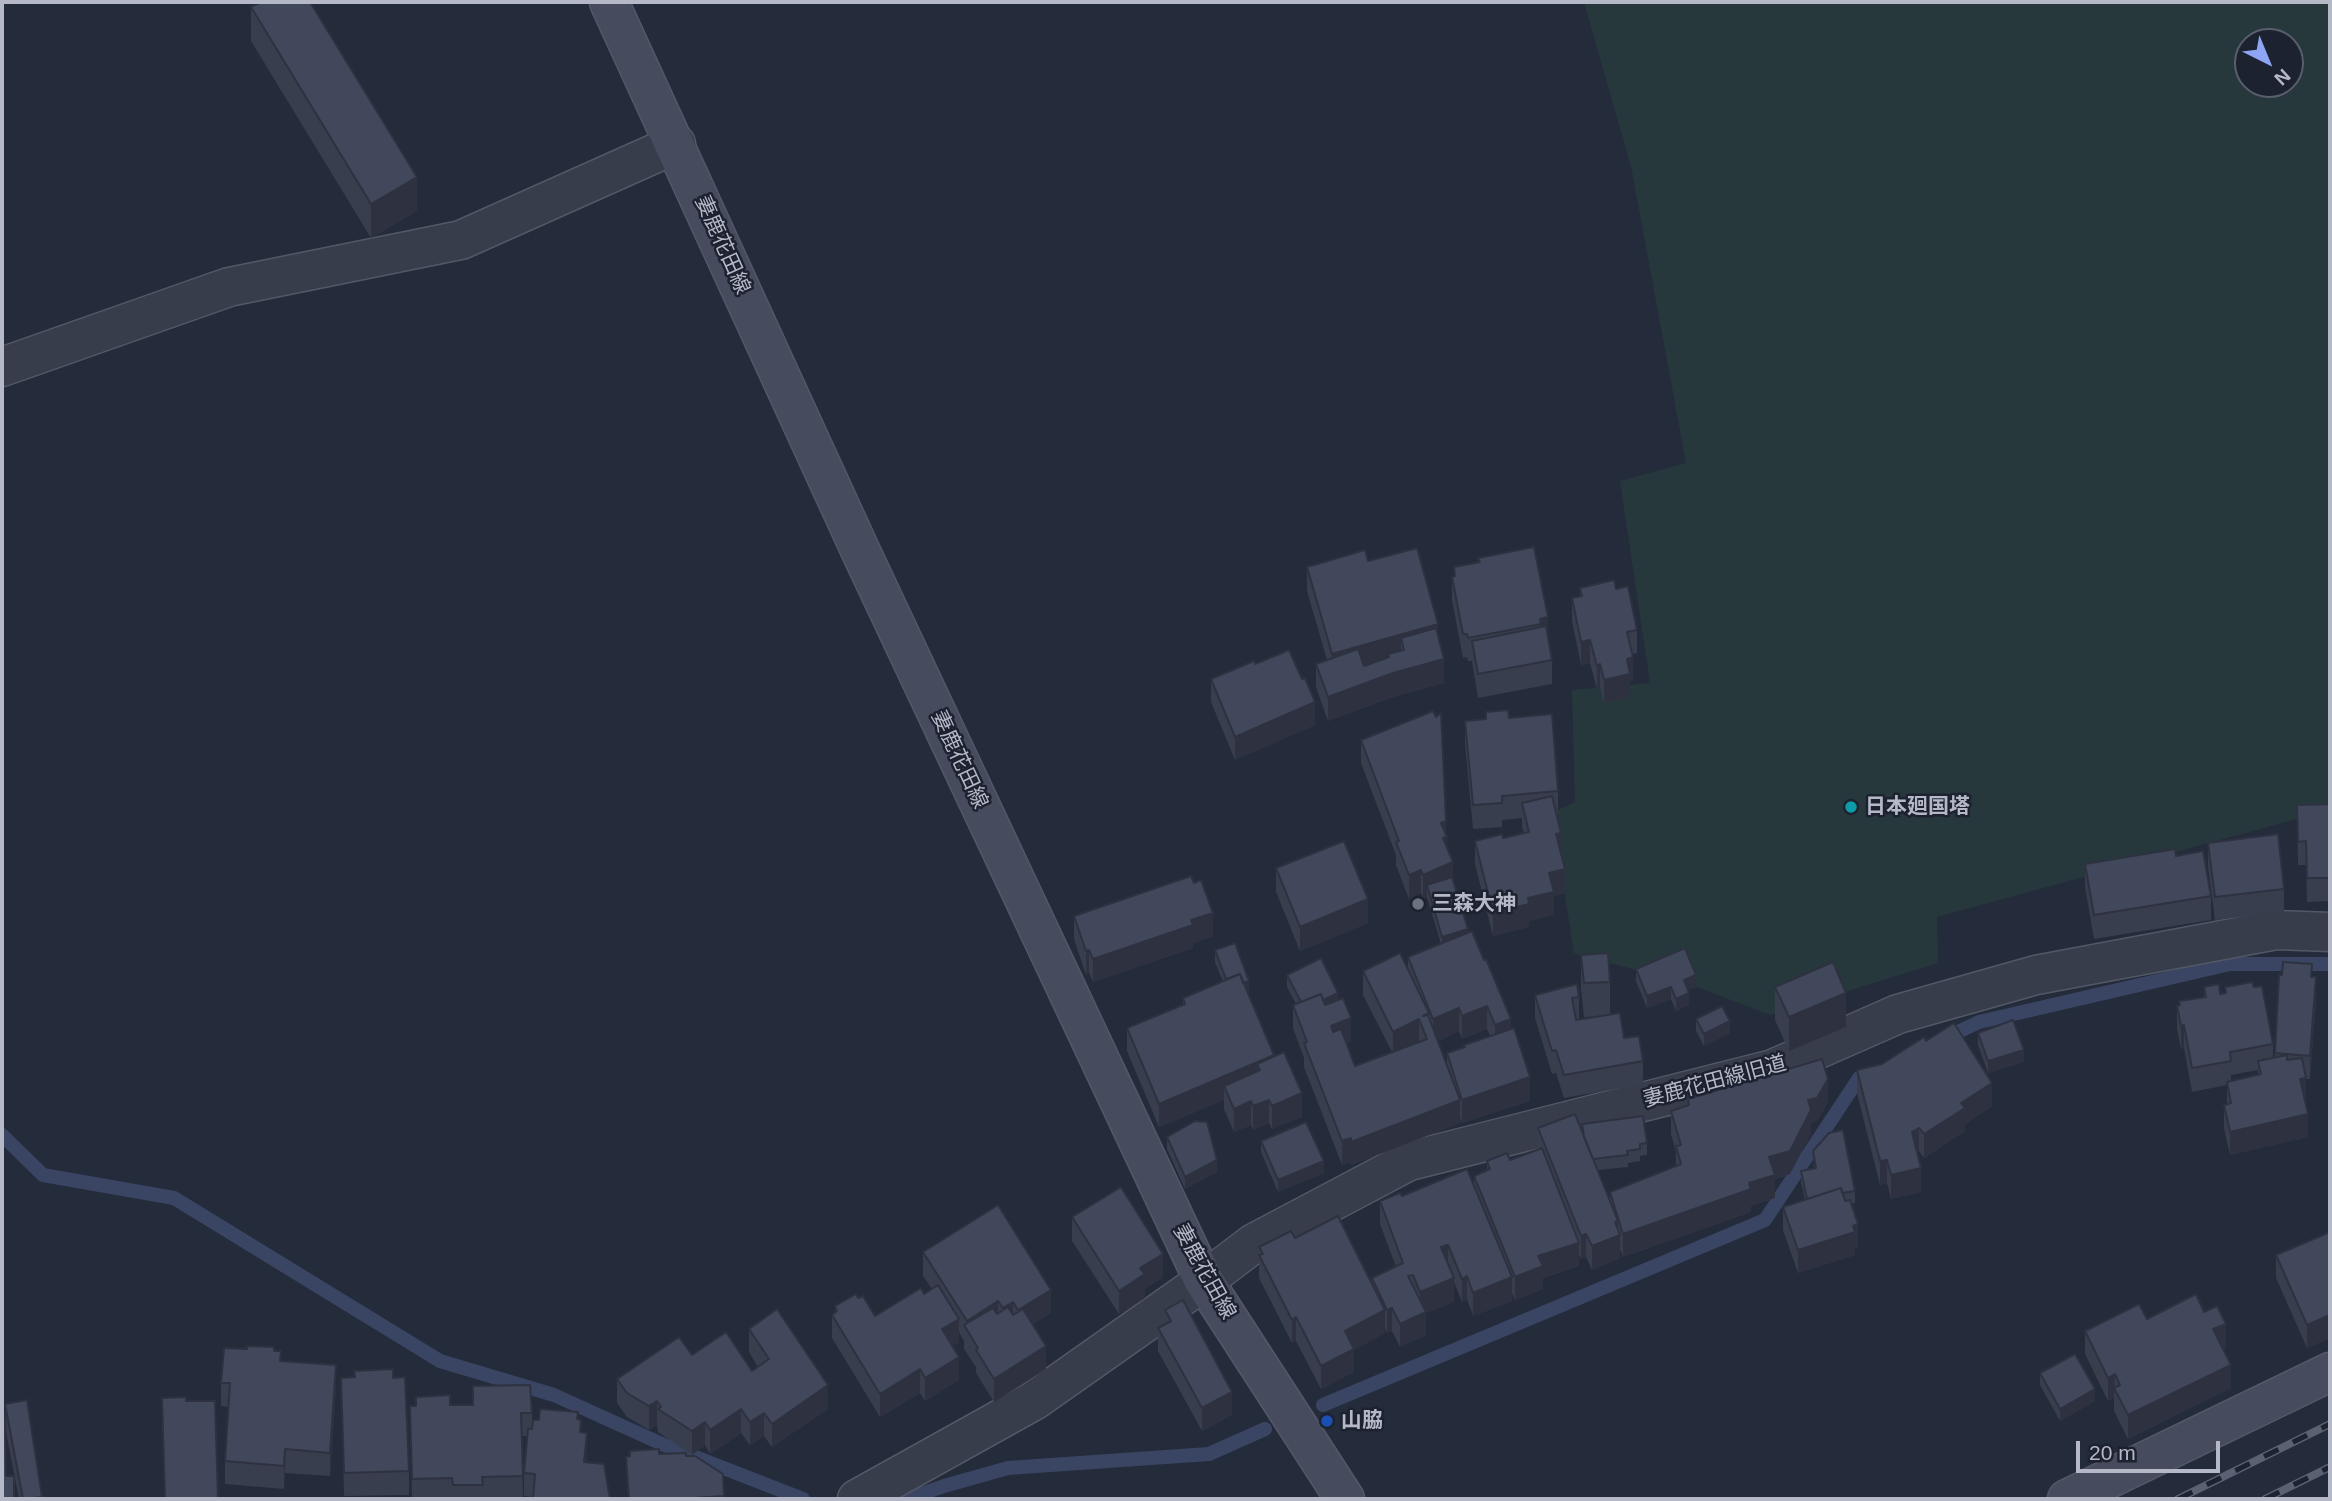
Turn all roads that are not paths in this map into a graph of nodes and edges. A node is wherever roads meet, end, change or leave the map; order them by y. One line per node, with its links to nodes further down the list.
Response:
1 (609, 2): 2 (main road, 妻鹿花田線)
2 (676, 144): 3 (street); 5 (main road, 妻鹿花田線)
3 (2, 367)
4 (2330, 932): 5 (street, 妻鹿花田線旧道)
5 (1204, 1281): 7 (street, 妻鹿花田線旧道); 8 (main road, 妻鹿花田線)
6 (2330, 1372): 9 (main road)
7 (857, 1499)
8 (1345, 1499)
9 (2067, 1499)

